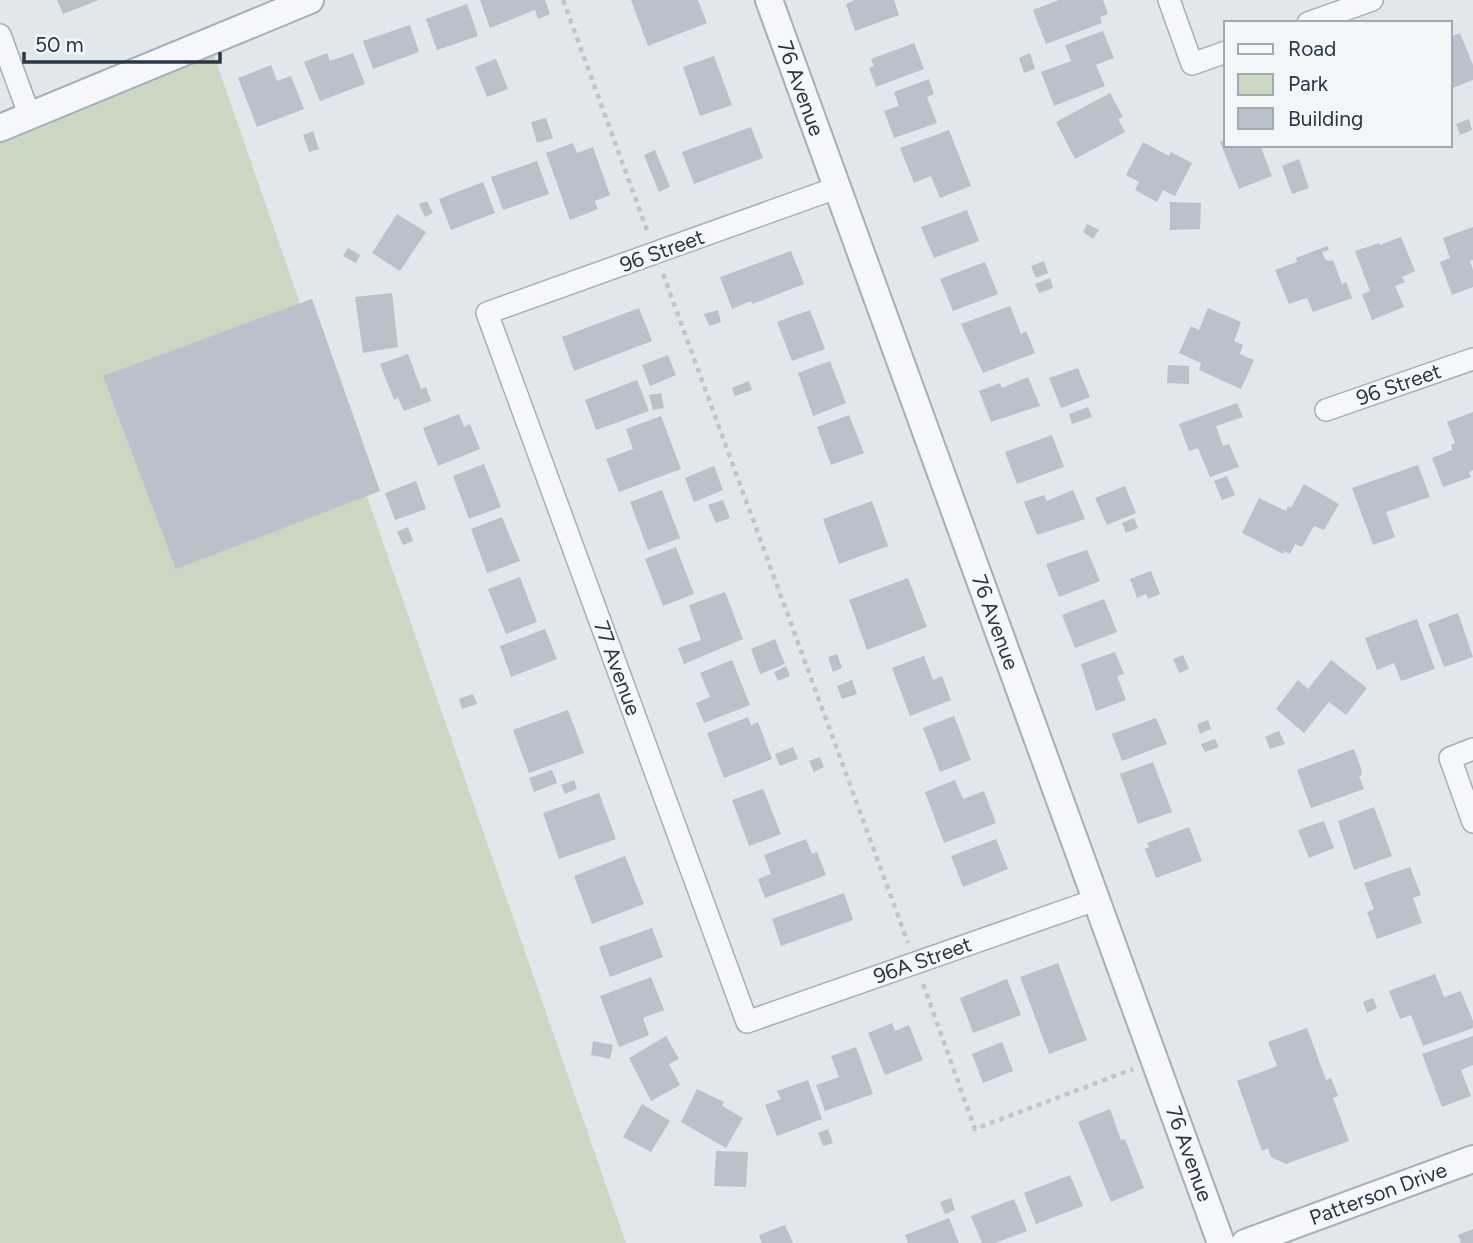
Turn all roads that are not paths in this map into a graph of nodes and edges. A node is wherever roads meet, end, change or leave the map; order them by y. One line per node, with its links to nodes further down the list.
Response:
1 (310, 0): 8 (street)
2 (769, 0): 10 (street, 76 Avenue)
3 (1169, 0): 7 (street)
4 (1372, 0): 5 (street)
5 (1314, 21)
6 (0, 35): 8 (street)
7 (1224, 53)
8 (29, 114): 9 (street)
9 (0, 128)
10 (836, 188): 11 (street, 96 Street); 16 (street, 76 Avenue)
11 (487, 313): 17 (street, 77 Avenue)
12 (1473, 359): 13 (street, 96 Street)
13 (1326, 410)
14 (1473, 750): 15 (street)
15 (1473, 822)
16 (1098, 899): 17 (street, 96A Street); 19 (street, 76 Avenue)
17 (747, 1022)
18 (1473, 1159): 20 (street, Patterson Drive)
19 (1221, 1243)
20 (1245, 1243)

